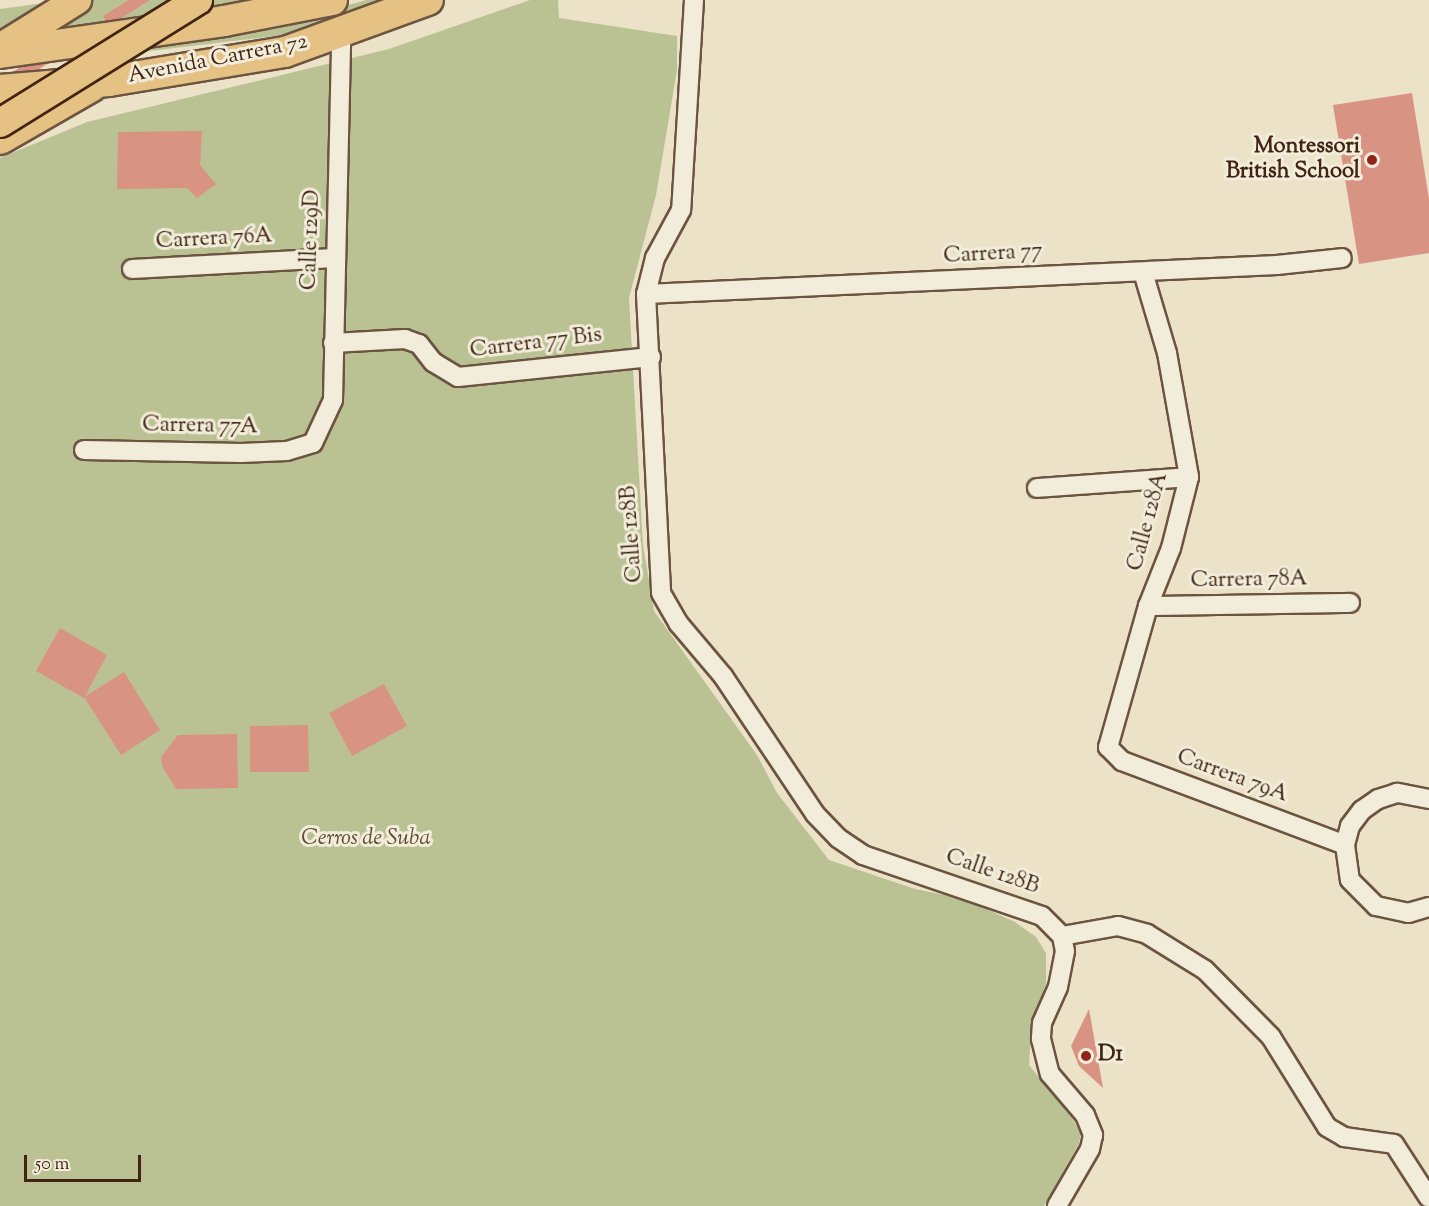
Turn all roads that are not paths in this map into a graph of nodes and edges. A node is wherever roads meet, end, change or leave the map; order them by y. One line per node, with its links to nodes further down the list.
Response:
1 (77, 0): 8 (main road)
2 (198, 0): 12 (main road, bridge)
3 (332, 0): 9 (highway, Avenida Carrera 72)
4 (366, 0): 10 (highway)
5 (428, 0): 7 (highway, Avenida Carrera 72)
6 (694, 0): 18 (street, Calle 128B)
7 (341, 34): 10 (highway, Avenida Carrera 72); 14 (street, Calle 129D)
8 (0, 48)
9 (0, 53)
10 (117, 72): 11 (highway, Avenida Carrera 72); 13 (highway)
11 (0, 88)
12 (0, 123)
13 (0, 139)
14 (335, 258): 16 (street, Carrera 76A); 19 (street, Calle 129D)
15 (1342, 258): 17 (street, Carrera 77)
16 (132, 269)
17 (1143, 272): 18 (street, Carrera 77); 23 (street, Calle 128A)
18 (646, 294): 20 (street, Calle 128B)
19 (333, 343): 20 (street, Carrera 77 Bis); 21 (street, Calle 129D)
20 (651, 357): 31 (street, Calle 128B)
21 (313, 443): 22 (street, Carrera 77A)
22 (84, 450)
23 (1189, 477): 24 (street); 26 (street, Calle 128A)
24 (1037, 488)
25 (1350, 603): 26 (street, Carrera 78A)
26 (1148, 606): 27 (street, Calle 128A)
27 (1108, 747): 29 (street, Carrera 79A)
28 (1429, 799): 29 (street)
29 (1345, 844): 30 (street)
30 (1429, 907)
31 (1062, 936): 32 (street); 33 (street)
32 (1429, 1198)
33 (1057, 1206)

